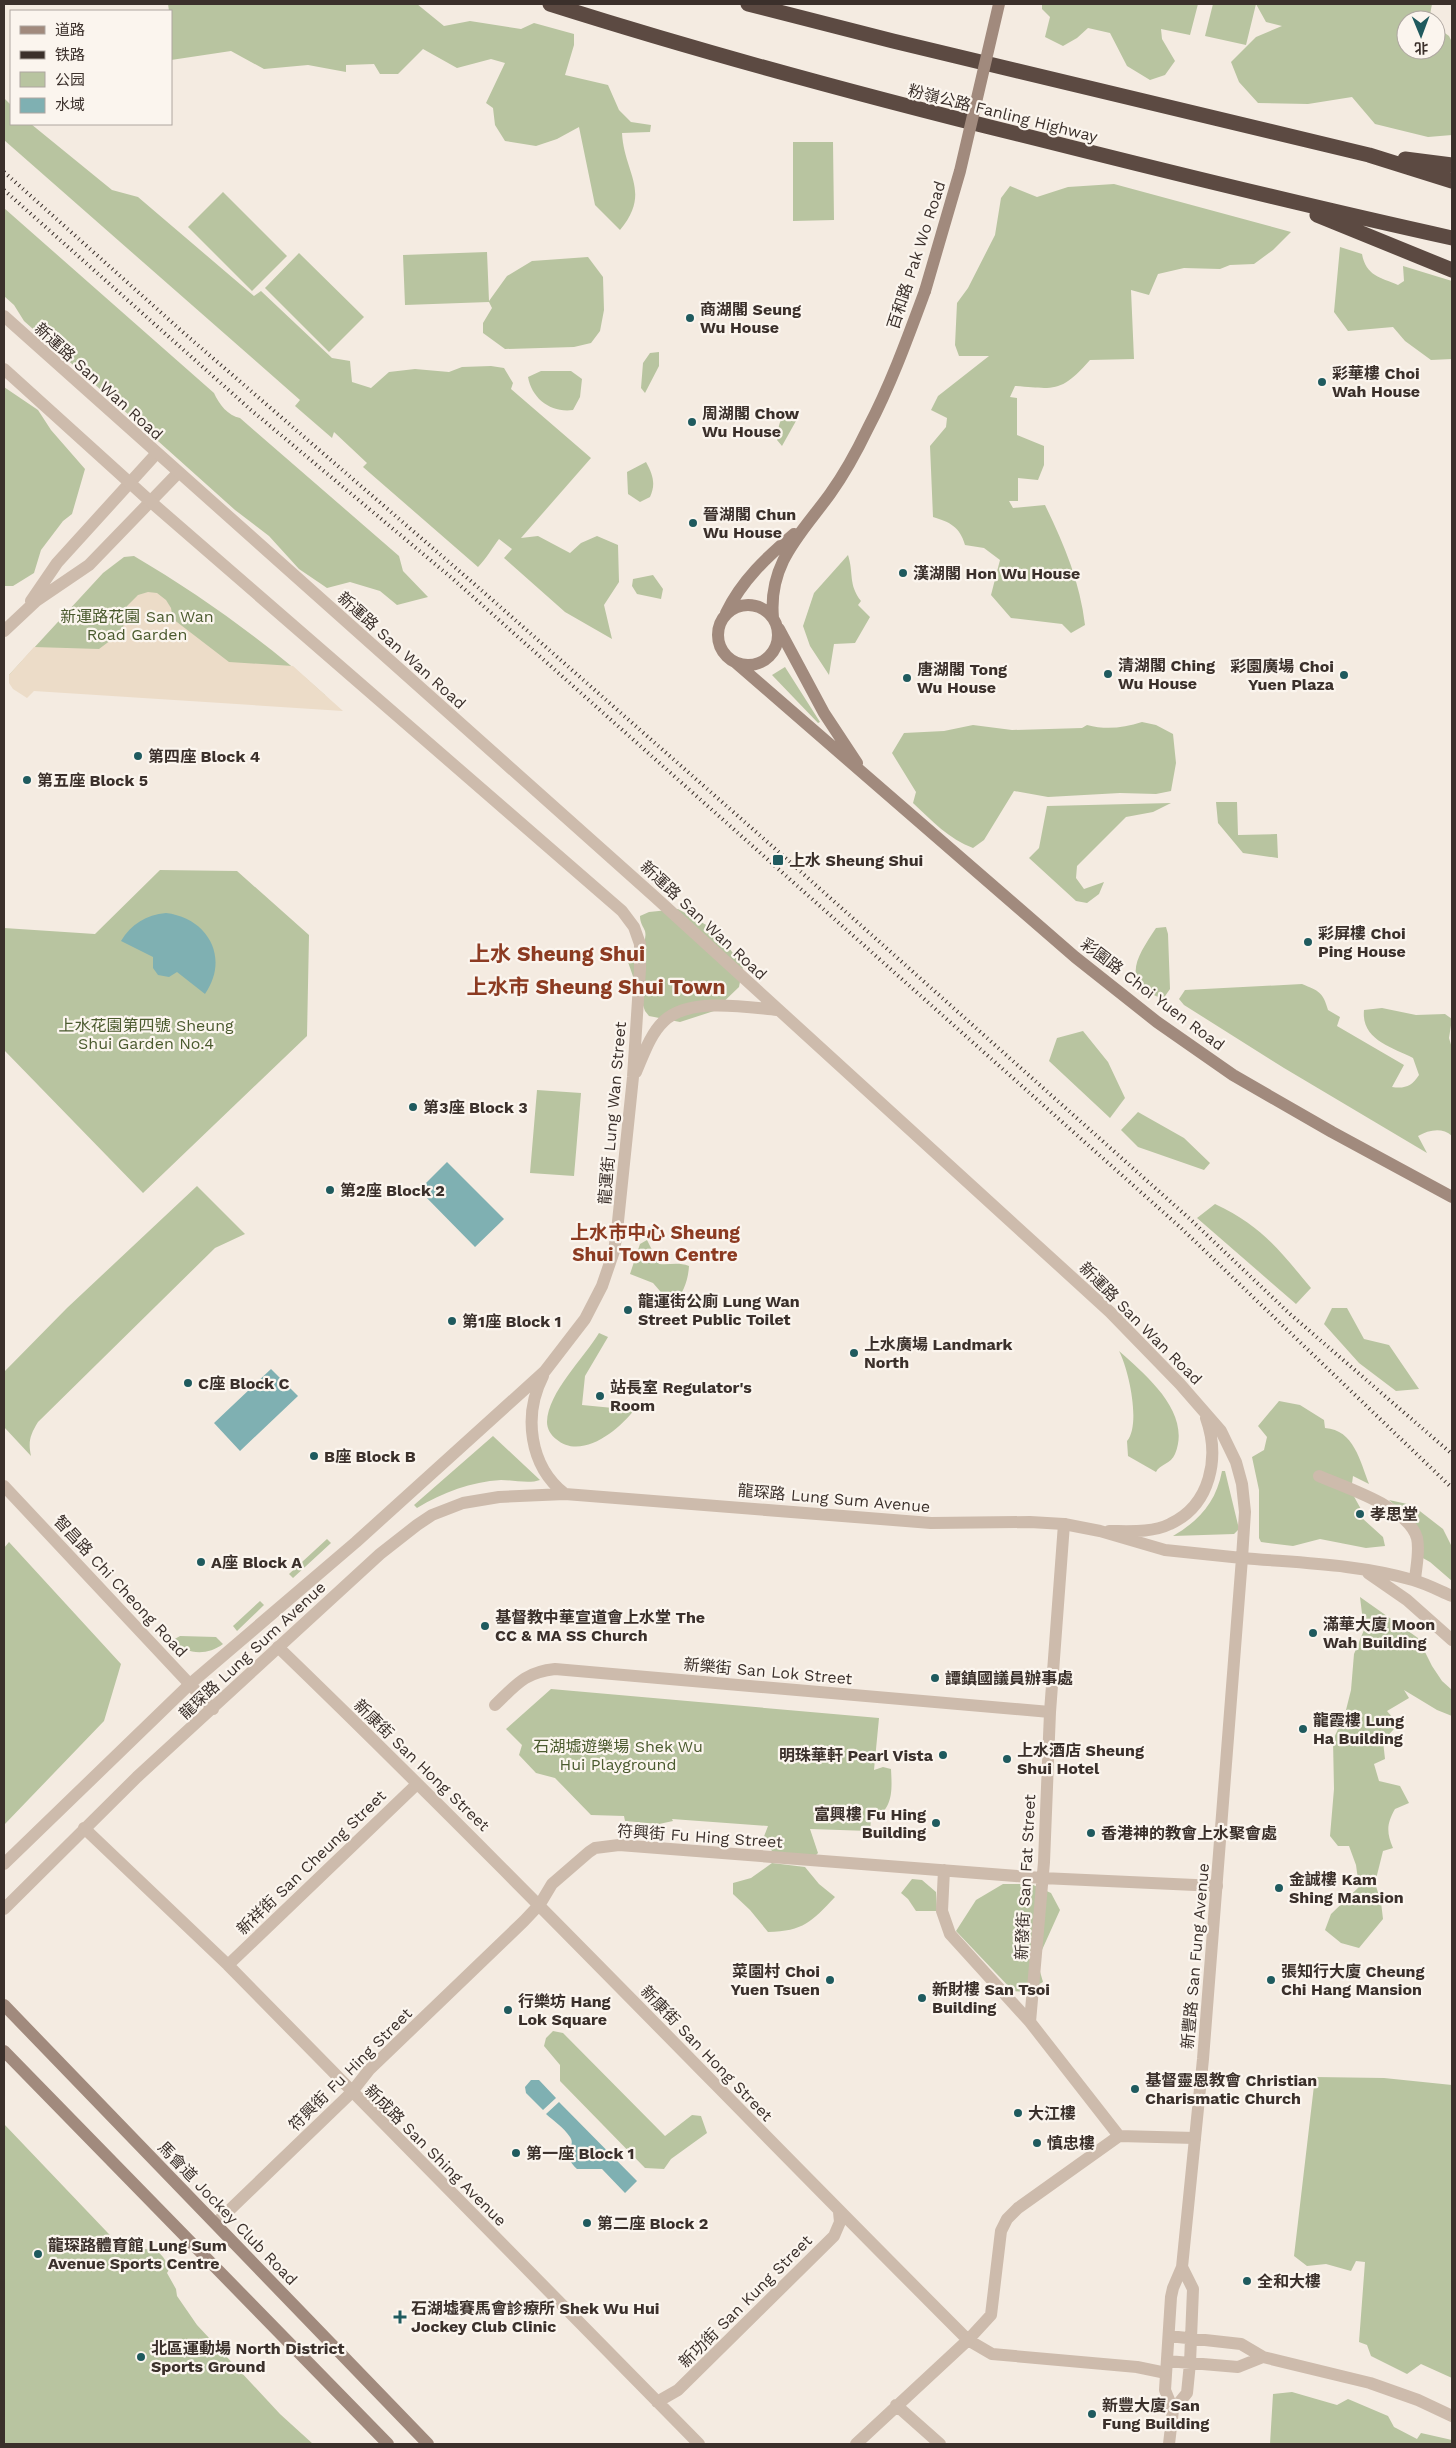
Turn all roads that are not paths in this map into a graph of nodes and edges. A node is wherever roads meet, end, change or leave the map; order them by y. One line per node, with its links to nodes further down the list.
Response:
1 (550, 4): 7 (highway, 粉嶺公路 Fanling Highway)
2 (748, 4): 4 (highway)
3 (999, 4): 16 (main road, 百和路 Pak Wo Road, bridge)
4 (1369, 155): 5 (highway); 6 (highway)
5 (1452, 165)
6 (1452, 181)
7 (1287, 201): 8 (highway, 粉嶺公路 Fanling Highway); 9 (highway)
8 (1452, 238)
9 (1452, 270)
10 (4, 316): 12 (street, 新運路 San Wan Road)
11 (4, 369): 14 (street)
12 (156, 454): 13 (street, 新運路 San Wan Road); 14 (street)
13 (178, 473): 15 (street); 23 (street, 新運路 San Wan Road)
14 (131, 482): 15 (street); 17 (street)
15 (151, 502): 17 (street); 24 (street, 龍運街 Lung Wan Street)
16 (806, 525): 18 (main road, 百和路 Pak Wo Road); 19 (main road, 百和路 Pak Wo Road)
17 (26, 609): 20 (street)
18 (725, 615): 19 (main road); 21 (main road)
19 (775, 621): 21 (main road); 22 (main road, 彩園路 Choi Yuen Road)
20 (4, 631)
21 (735, 662): 22 (main road, 彩園路 Choi Yuen Road)
22 (864, 774): 25 (main road, 彩園路 Choi Yuen Road)
23 (777, 1010): 24 (street, 新運路 San Wan Road); 27 (street, 新運路 San Wan Road)
24 (633, 1077): 26 (street, 龍運街 Lung Wan Street)
25 (1452, 1197)
26 (545, 1371): 28 (street, 龍運街 Lung Wan Street); 31 (street)
27 (1203, 1409): 33 (street, 龍琛路 Lung Sum Avenue); 34 (street, 新運路 San Wan Road)
28 (444, 1459): 40 (street, 龍琛路 Lung Sum Avenue)
29 (1319, 1476): 36 (street)
30 (4, 1486): 40 (street, 智昌路 Chi Cheong Road)
31 (565, 1494): 32 (street, 龍琛路 Lung Sum Avenue); 39 (street, 龍琛路 Lung Sum Avenue)
32 (1064, 1524): 33 (street, 龍琛路 Lung Sum Avenue); 43 (street, 新發街 San Fat Street)
33 (1100, 1532): 34 (street, 龍琛路 Lung Sum Avenue)
34 (1242, 1558): 35 (street); 49 (street, 新豐路 San Fung Avenue)
35 (1364, 1570): 36 (street); 38 (street)
36 (1415, 1580): 37 (street)
37 (1452, 1596)
38 (1452, 1640)
39 (278, 1647): 42 (street, 龍琛路 Lung Sum Avenue); 44 (street, 新康街 San Hong Street)
40 (190, 1684): 42 (street, 智昌路 Chi Cheong Road); 46 (street, 龍琛路 Lung Sum Avenue)
41 (495, 1705): 43 (street, 新樂街 San Lok Street)
42 (213, 1709): 45 (street, 龍琛路 Lung Sum Avenue)
43 (1050, 1712): 48 (street, 新發街 San Fat Street)
44 (417, 1784): 50 (street, 新康街 San Hong Street); 52 (street, 新祥街 San Cheung Street)
45 (84, 1828): 51 (street, 龍琛路 Lung Sum Avenue); 52 (street, 新成路 San Shing Avenue)
46 (4, 1864)
47 (944, 1870): 48 (street, 符興街 Fu Hing Street); 50 (street, 符興街 Fu Hing Street); 54 (street)
48 (1042, 1878): 49 (street, 符興街 Fu Hing Street); 54 (street, 新發街 San Fat Street)
49 (1217, 1886): 58 (street, 新豐路 San Fung Avenue)
50 (540, 1904): 56 (street, 符興街 Fu Hing Street); 59 (street, 新康街 San Hong Street)
51 (4, 1909)
52 (228, 1965): 56 (street, 新成路 San Shing Avenue)
53 (4, 2005): 60 (main road, 馬會道 Jockey Club Road)
54 (1030, 2022): 57 (street)
55 (4, 2052): 72 (main road)
56 (351, 2093): 60 (street, 符興街 Fu Hing Street); 68 (street, 新成路 San Shing Avenue)
57 (1119, 2136): 58 (street); 64 (street)
58 (1196, 2138): 61 (street, 新豐路 San Fung Avenue)
59 (840, 2212): 64 (street, 新康街 San Hong Street); 68 (street, 新功街 San Kung Street)
60 (216, 2223): 73 (main road, 馬會道 Jockey Club Road)
61 (1182, 2267): 62 (street, 新豐路 San Fung Avenue); 63 (street, 新豐路 San Fung Avenue)
62 (1169, 2336): 63 (street); 67 (street, 新豐路 San Fung Avenue)
63 (1191, 2338): 65 (street); 66 (street, 新豐路 San Fung Avenue)
64 (968, 2340): 67 (street, 新康街 San Hong Street); 69 (street)
65 (1263, 2357): 66 (street, 新康街 San Hong Street); 71 (street)
66 (1190, 2363): 67 (street, 新康街 San Hong Street); 70 (street, 新豐路 San Fung Avenue)
67 (1166, 2367): 70 (street, 新豐路 San Fung Avenue)
68 (657, 2402): 74 (street, 新成路 San Shing Avenue)
69 (896, 2405): 75 (street); 76 (street)
70 (1173, 2410): 77 (street, 新豐路 San Fung Avenue)
71 (1452, 2416)
72 (388, 2444)
73 (428, 2444)
74 (699, 2444)
75 (856, 2444)
76 (940, 2444)
77 (1169, 2444)

